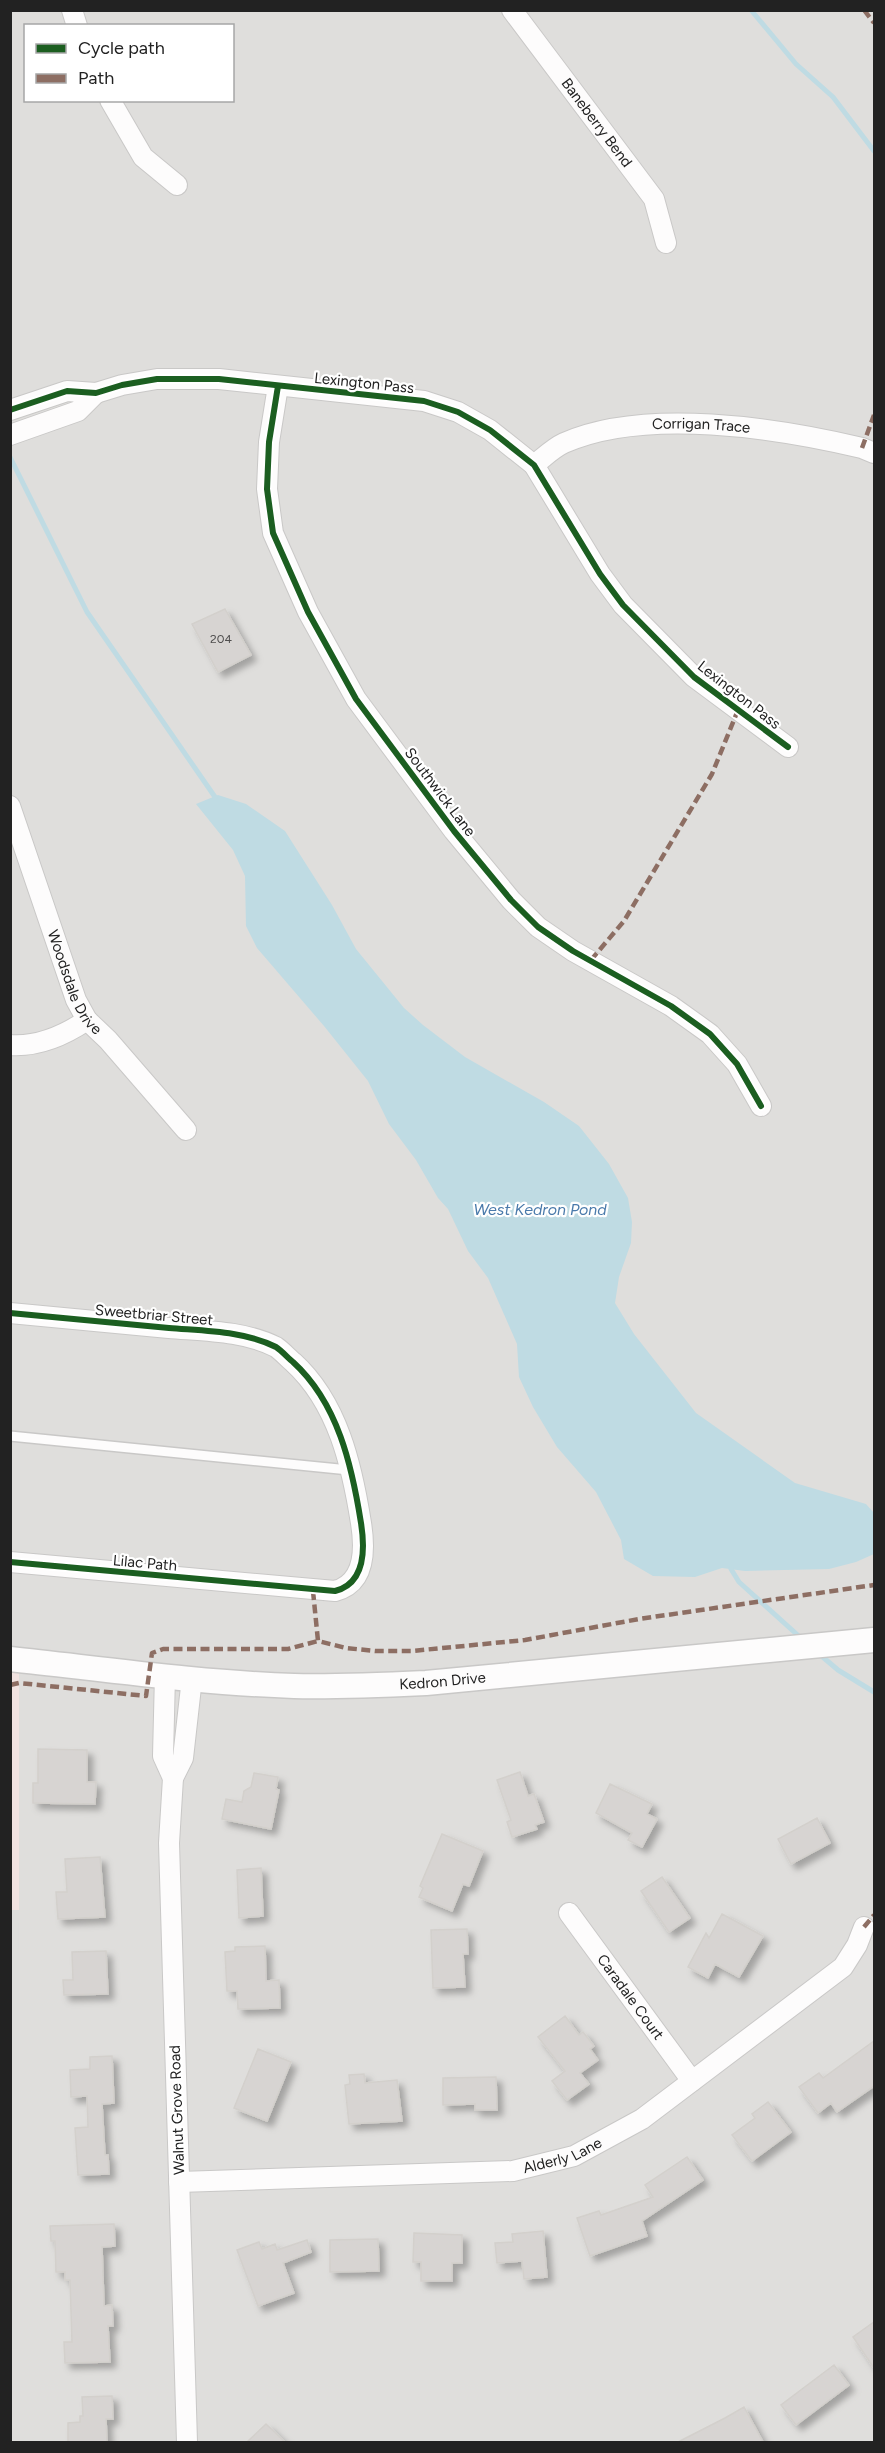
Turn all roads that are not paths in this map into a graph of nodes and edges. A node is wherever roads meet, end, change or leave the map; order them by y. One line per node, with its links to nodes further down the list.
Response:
1 (512, 10): 4 (street, Baneberry Bend)
2 (111, 102): 3 (street)
3 (177, 185)
4 (666, 243)
5 (278, 386): 6 (street, Lexington Pass); 10 (street, Lexington Pass); 15 (street, Southwick Lane)
6 (96, 393): 7 (street, Lexington Pass); 8 (street, Lexington Pass)
7 (10, 410)
8 (10, 435)
9 (874, 453): 10 (street, Corrigan Trace)
10 (534, 465): 11 (street, Lexington Pass)
11 (788, 747)
12 (10, 806): 13 (street, Woodsdale Drive)
13 (87, 1020): 14 (street); 16 (street, Woodsdale Drive)
14 (10, 1045)
15 (762, 1106)
16 (186, 1130)
17 (10, 1313): 19 (street, Sweetbriar Street)
18 (10, 1436): 19 (lane)
19 (349, 1470): 21 (street, Sweetbriar Street)
20 (10, 1562): 21 (street, Lilac Path)
21 (313, 1591)
22 (874, 1640): 25 (street, Kedron Drive)
23 (10, 1659): 24 (street, Kedron Drive)
24 (165, 1675): 25 (street, Kedron Drive); 26 (street, Walnut Grove Road)
25 (192, 1678): 26 (street, Walnut Grove Road)
26 (173, 1778): 30 (street, Walnut Grove Road)
27 (569, 1913): 29 (street, Caradale Court)
28 (864, 1927): 29 (street, Alderly Lane)
29 (692, 2081): 30 (street, Alderly Lane)
30 (179, 2182): 31 (street, Walnut Grove Road)
31 (187, 2442)

